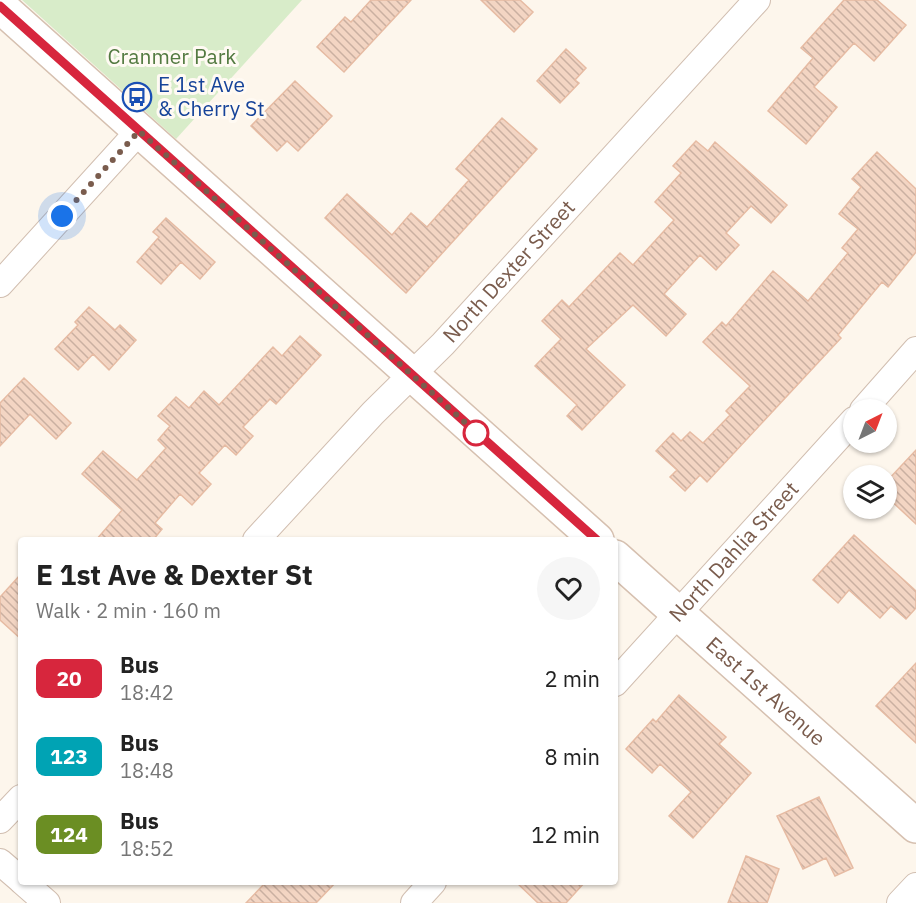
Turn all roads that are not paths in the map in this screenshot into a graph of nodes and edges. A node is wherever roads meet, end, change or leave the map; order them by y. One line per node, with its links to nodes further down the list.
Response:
1 (757, 0): 6 (street, North Dexter Street)
2 (0, 6): 3 (street)
3 (139, 131): 4 (street); 6 (street)
4 (0, 284)
5 (916, 350): 7 (street)
6 (412, 375): 9 (street, North Dexter Street); 10 (street)
7 (873, 399)
8 (843, 432): 12 (street, North Dahlia Street)
9 (259, 537)
10 (594, 537)
11 (618, 559): 12 (street, East 1st Avenue)
12 (679, 614): 13 (street, North Dahlia Street); 16 (street, East 1st Avenue)
13 (618, 680)
14 (18, 801): 15 (street)
15 (0, 820)
16 (916, 826)
17 (0, 862): 18 (street)
18 (18, 878)
19 (27, 885): 22 (street)
20 (430, 885): 23 (street)
21 (916, 886): 24 (street)
22 (47, 903)
23 (414, 903)
24 (900, 903)

